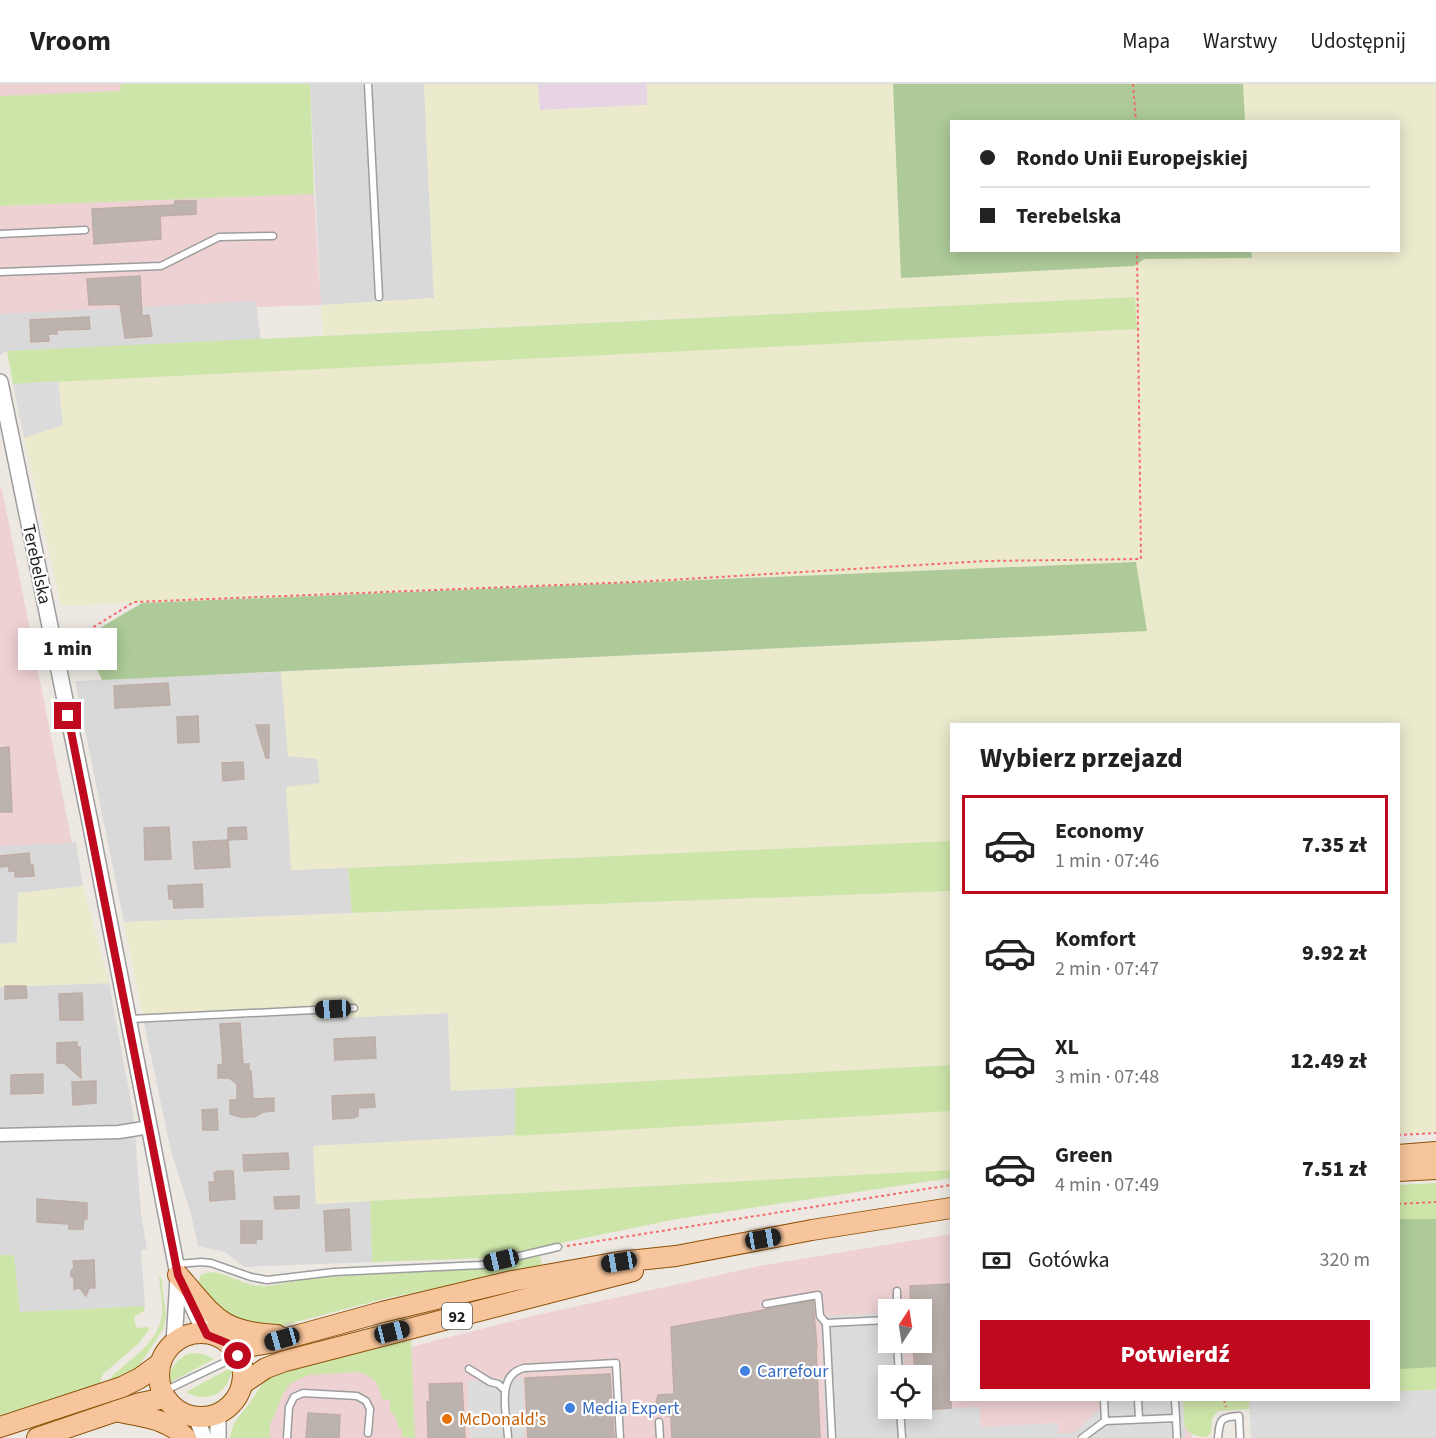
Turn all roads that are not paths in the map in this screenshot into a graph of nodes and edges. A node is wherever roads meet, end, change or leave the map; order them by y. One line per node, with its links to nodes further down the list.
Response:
1 (368, 84): 6 (lane)
2 (85, 230): 3 (lane)
3 (0, 234)
4 (273, 236): 5 (lane)
5 (0, 272)
6 (379, 297)
7 (0, 382): 9 (street, Terebelska)
8 (354, 1008): 9 (lane)
9 (129, 1018): 10 (street, Terebelska)
10 (150, 1127): 11 (street); 19 (street, Terebelska)
11 (0, 1135)
12 (1436, 1152): 13 (main road)
13 (1400, 1155)
14 (1436, 1169): 15 (main road)
15 (1400, 1171)
16 (950, 1208): 18 (main road, 92)
17 (558, 1247): 19 (lane)
18 (676, 1256): 26 (main road, 92); 31 (main road, 92)
19 (177, 1270): 25 (street, Terebelska); 26 (main road); 27 (street, Terebelska)
20 (897, 1291): 21 (lane)
21 (897, 1299)
22 (766, 1304): 24 (lane)
23 (878, 1320): 24 (lane)
24 (826, 1323): 55 (lane)
25 (207, 1335): 27 (main road); 28 (main road)
26 (294, 1336): 28 (main road, 92)
27 (174, 1343): 29 (main road)
28 (236, 1353): 31 (main road); 33 (lane)
29 (159, 1364): 33 (main road); 45 (main road)
30 (469, 1369): 32 (lane)
31 (243, 1384): 38 (main road, 92)
32 (505, 1390): 52 (lane); 53 (lane)
33 (163, 1395): 37 (main road); 39 (main road)
34 (1104, 1401): 43 (lane)
35 (1138, 1401): 42 (lane)
36 (1175, 1401): 40 (lane)
37 (117, 1411): 47 (main road); 48 (main road)
38 (218, 1413): 39 (main road); 50 (street)
39 (196, 1416): 49 (street)
40 (1176, 1418): 42 (lane); 58 (lane)
41 (901, 1419): 56 (lane)
42 (1139, 1419): 43 (lane)
43 (1105, 1421): 57 (lane)
44 (659, 1422): 54 (lane)
45 (0, 1427)
46 (368, 1433): 51 (lane)
47 (37, 1438)
48 (186, 1438)
49 (204, 1438)
50 (218, 1438)
51 (287, 1438)
52 (508, 1438)
53 (620, 1438)
54 (660, 1438)
55 (832, 1438)
56 (902, 1438)
57 (1082, 1438)
58 (1177, 1438)
59 (1218, 1438): 60 (lane)
60 (1240, 1438)

